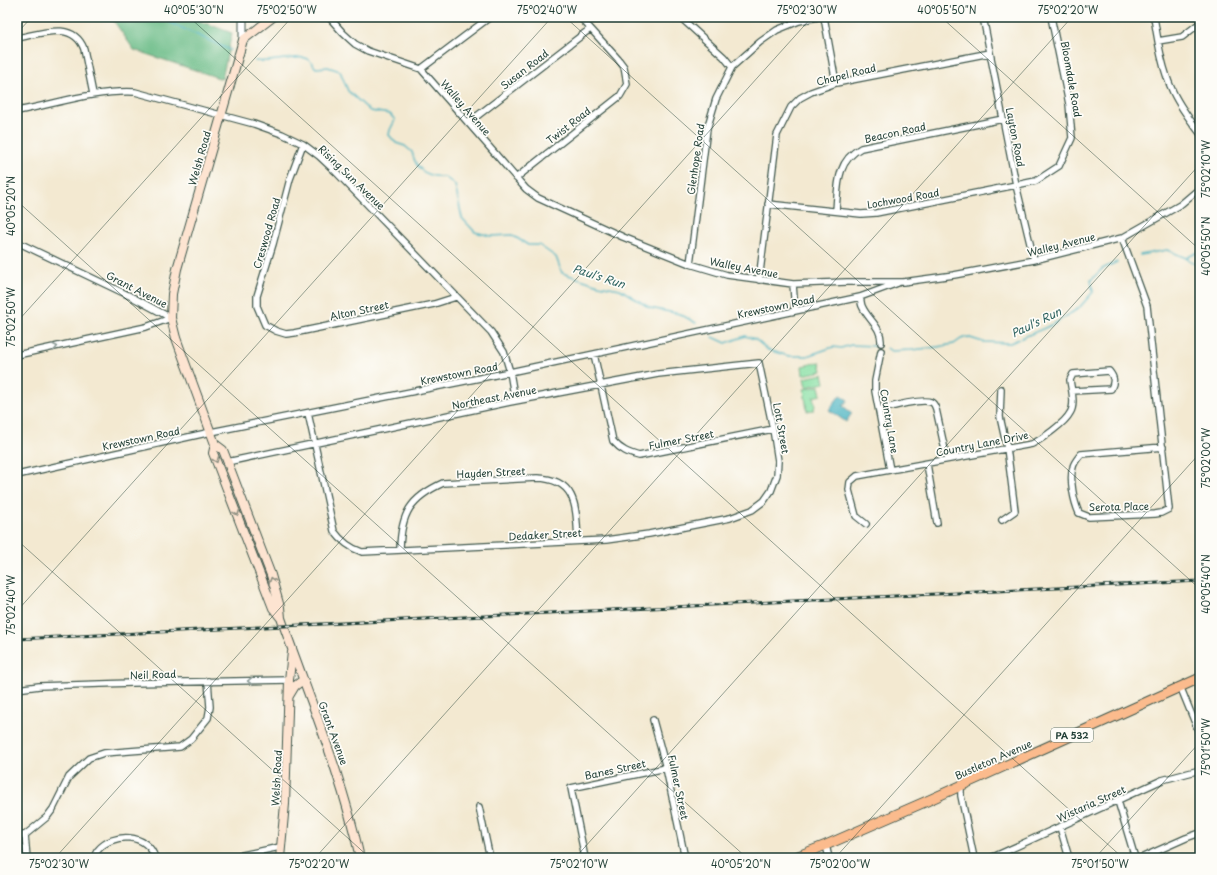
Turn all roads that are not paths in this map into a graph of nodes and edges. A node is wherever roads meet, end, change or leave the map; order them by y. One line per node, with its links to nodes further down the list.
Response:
1 (243, 17): 15 (street)
2 (273, 17): 15 (main road)
3 (329, 17): 19 (street)
4 (490, 17): 19 (street)
5 (580, 17): 13 (street)
6 (680, 17): 18 (street)
7 (818, 17): 18 (street, Glenhope Road)
8 (824, 17): 20 (street)
9 (983, 17): 17 (street, Layton Road)
10 (1051, 17): 29 (street, Bloomdale Road)
11 (1154, 17): 16 (street)
12 (1200, 23): 16 (street)
13 (590, 29): 25 (street, Susan Road); 28 (street, Twist Road)
14 (17, 38): 21 (street)
15 (243, 40): 23 (main road, Welsh Road)
16 (1158, 41): 26 (street)
17 (990, 53): 20 (street, Chapel Road); 24 (street, Layton Road)
18 (732, 67): 36 (street, Glenhope Road)
19 (421, 69): 25 (street, Walley Avenue)
20 (836, 83): 31 (street, Chapel Road)
21 (93, 94): 22 (street, Rising Sun Avenue); 23 (street, Rising Sun Avenue)
22 (17, 111)
23 (221, 116): 27 (street, Rising Sun Avenue); 43 (main road, Welsh Road)
24 (1003, 119): 29 (street, Layton Road); 32 (street, Beacon Road)
25 (468, 123): 28 (street, Walley Avenue)
26 (1200, 133)
27 (303, 144): 40 (street, Rising Sun Avenue); 44 (street, Creswood Road)
28 (516, 178): 36 (street, Walley Avenue)
29 (1016, 185): 32 (street, Lochwood Road); 35 (street, Layton Road)
30 (1200, 188): 33 (street, Walley Avenue)
31 (768, 204): 32 (street, Lochwood Road); 37 (street, Chapel Road)
32 (836, 211)
33 (1122, 238): 35 (street, Walley Avenue); 61 (street, Serota Place)
34 (17, 242): 43 (street, Grant Avenue)
35 (1034, 260): 38 (street, Walley Avenue)
36 (690, 264): 37 (street, Walley Avenue)
37 (759, 280): 39 (street, Walley Avenue)
38 (902, 282): 39 (street, Walley Avenue); 41 (street, Krewstown Road)
39 (793, 284): 42 (street)
40 (456, 297): 44 (street, Alton Street); 50 (street, Rising Sun Avenue)
41 (860, 297): 42 (street, Krewstown Road); 45 (street)
42 (796, 311): 47 (street, Krewstown Road)
43 (171, 318): 48 (street, one-way to 43); 58 (main road, Grant Avenue)
44 (267, 326)
45 (882, 343)
46 (881, 351): 55 (street, Country Lane)
47 (594, 354): 50 (street, Krewstown Road); 51 (street, Fulmer Street)
48 (17, 355)
49 (761, 371): 51 (street, Northeast Avenue); 57 (street, Lott Street)
50 (510, 372): 54 (street, Rising Sun Avenue); 56 (street, Krewstown Road)
51 (600, 386): 54 (street, Northeast Avenue); 57 (street, Fulmer Street)
52 (1000, 389): 62 (street)
53 (1072, 392): 53 (street, Country Lane Drive); 62 (street, Country Lane Drive)
54 (516, 401): 60 (street, Northeast Avenue)
55 (879, 410): 63 (street); 66 (street, Country Lane)
56 (308, 413): 58 (street, Krewstown Road); 60 (street)
57 (774, 429): 68 (street, Lott Street)
58 (211, 432): 59 (main road, Grant Avenue); 67 (street, Krewstown Road)
59 (215, 444): 64 (main road, Grant Avenue); 74 (main road, Grant Avenue, one-way to 74)
60 (315, 444): 64 (street, Northeast Avenue); 73 (street, Dedaker Street)
61 (1163, 447): 61 (street, Serota Place)
62 (1007, 448): 63 (street, Country Lane Drive); 69 (street)
63 (947, 459): 65 (street, Country Lane Drive)
64 (227, 462): 74 (main road, Grant Avenue, one-way to 64)
65 (927, 464): 66 (street, Country Lane Drive); 70 (street)
66 (890, 470): 71 (street, Country Lane Drive)
67 (17, 475)
68 (757, 506): 72 (street, Dedaker Street)
69 (1002, 520)
70 (937, 523)
71 (866, 524)
72 (578, 541): 73 (street, Dedaker Street); 73 (street, Hayden Street)
73 (400, 549)
74 (281, 618): 75 (main road, Grant Avenue)
75 (292, 649): 77 (main road, Welsh Road); 78 (main road, Grant Avenue)
76 (1200, 678): 80 (main road, Bustleton Avenue / PA 532)
77 (289, 680): 79 (street, Neil Road, one-way to 79); 82 (main road, Welsh Road)
78 (303, 680): 82 (main road); 101 (main road, Grant Avenue)
79 (208, 681): 81 (street, Neil Road); 93 (street)
80 (1180, 686): 84 (street); 87 (main road, Bustleton Avenue / PA 532)
81 (17, 689)
82 (288, 699): 95 (main road, Welsh Road)
83 (653, 720): 85 (street, Fulmer Street)
84 (1200, 735)
85 (666, 768): 103 (street, Banes Street); 104 (street, Fulmer Street)
86 (1200, 770): 88 (street, Wistaria Street)
87 (960, 786): 94 (main road, Bustleton Avenue / PA 532); 107 (street)
88 (1118, 801): 90 (street, Wistaria Street); 110 (street)
89 (479, 806): 102 (street)
90 (1060, 827): 108 (street, Wistaria Street); 109 (street)
91 (1200, 834): 111 (street)
92 (17, 835): 93 (street)
93 (25, 835): 96 (street)
94 (826, 845): 105 (main road, Bustleton Avenue / PA 532); 106 (street)
95 (280, 847): 99 (street); 100 (main road, Welsh Road)
96 (27, 858)
97 (94, 858): 98 (street)
98 (155, 858)
99 (228, 858)
100 (280, 858)
101 (360, 858)
102 (490, 858)
103 (585, 858)
104 (685, 858)
105 (793, 858)
106 (829, 858)
107 (974, 858)
108 (991, 858)
109 (1069, 858)
110 (1135, 858)
111 (1141, 858)

